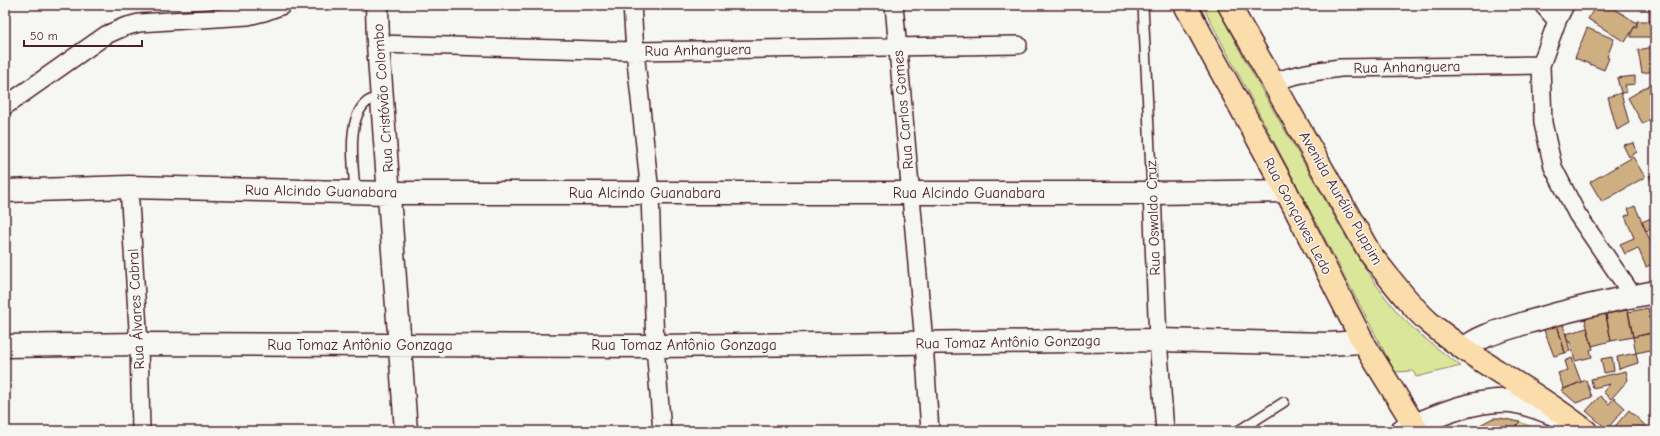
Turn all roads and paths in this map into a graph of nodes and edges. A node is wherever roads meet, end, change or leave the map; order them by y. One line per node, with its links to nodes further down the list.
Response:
1 (282, 5): 18 (street)
2 (377, 5): 11 (street, Rua Cristóvão Colombo)
3 (632, 5): 14 (street)
4 (894, 5): 13 (street, Rua Carlos Gomes)
5 (1143, 5): 26 (lane, Rua Oswaldo Cruz)
6 (1185, 5): 21 (main road, Rua Gonçalves Ledo)
7 (1228, 5): 16 (main road, Avenida Aurélio Puppim)
8 (1543, 5): 10 (street)
9 (1566, 5): 10 (street)
10 (1557, 20): 15 (street)
11 (378, 44): 14 (street, Rua Anhanguera); 17 (street, Rua Cristóvão Colombo)
12 (1018, 45): 13 (street, Rua Anhanguera)
13 (897, 47): 14 (street, Rua Anhanguera); 25 (street, Rua Carlos Gomes)
14 (635, 51): 24 (street)
15 (1541, 65): 16 (street, Rua Anhanguera); 28 (street)
16 (1274, 82): 36 (main road, Avenida Aurélio Puppim)
17 (382, 95): 22 (lane); 23 (street, Rua Cristóvão Colombo)
18 (5, 106)
19 (129, 187): 20 (street, Rua Alcindo Guanabara); 22 (street, Rua Alcindo Guanabara); 32 (street, Rua Álvares Cabral)
20 (5, 191)
21 (1286, 191): 26 (street, Rua Alcindo Guanabara); 30 (main road, Rua Gonçalves Ledo)
22 (355, 192): 23 (street, Rua Alcindo Guanabara)
23 (389, 193): 24 (street, Rua Alcindo Guanabara); 33 (street, Rua Cristóvão Colombo)
24 (650, 193): 25 (street, Rua Alcindo Guanabara); 35 (street)
25 (910, 193): 26 (street, Rua Alcindo Guanabara); 31 (street, Rua Carlos Gomes)
26 (1152, 193): 29 (street, Rua Oswaldo Cruz)
27 (1655, 292): 28 (street)
28 (1633, 296): 36 (street)
29 (1158, 340): 30 (street, Rua Tomaz Antônio Gonzaga); 31 (street, Rua Tomaz Antônio Gonzaga); 44 (street, Rua Oswaldo Cruz)
30 (1363, 342): 39 (main road, Rua Gonçalves Ledo)
31 (924, 343): 35 (street, Rua Tomaz Antônio Gonzaga); 43 (street, Rua Carlos Gomes)
32 (139, 344): 33 (street, Rua Tomaz Antônio Gonzaga); 34 (street, Rua Tomaz Antônio Gonzaga); 40 (street, Rua Álvares Cabral)
33 (400, 345): 35 (street, Rua Tomaz Antônio Gonzaga); 41 (street, Rua Cristóvão Colombo)
34 (5, 346)
35 (655, 346): 42 (street)
36 (1464, 350): 38 (main road, Avenida Aurélio Puppim)
37 (1284, 402): 45 (lane)
38 (1581, 427): 39 (street)
39 (1412, 429)
40 (141, 431)
41 (406, 431)
42 (662, 431)
43 (930, 431)
44 (1165, 431)
45 (1238, 431)

